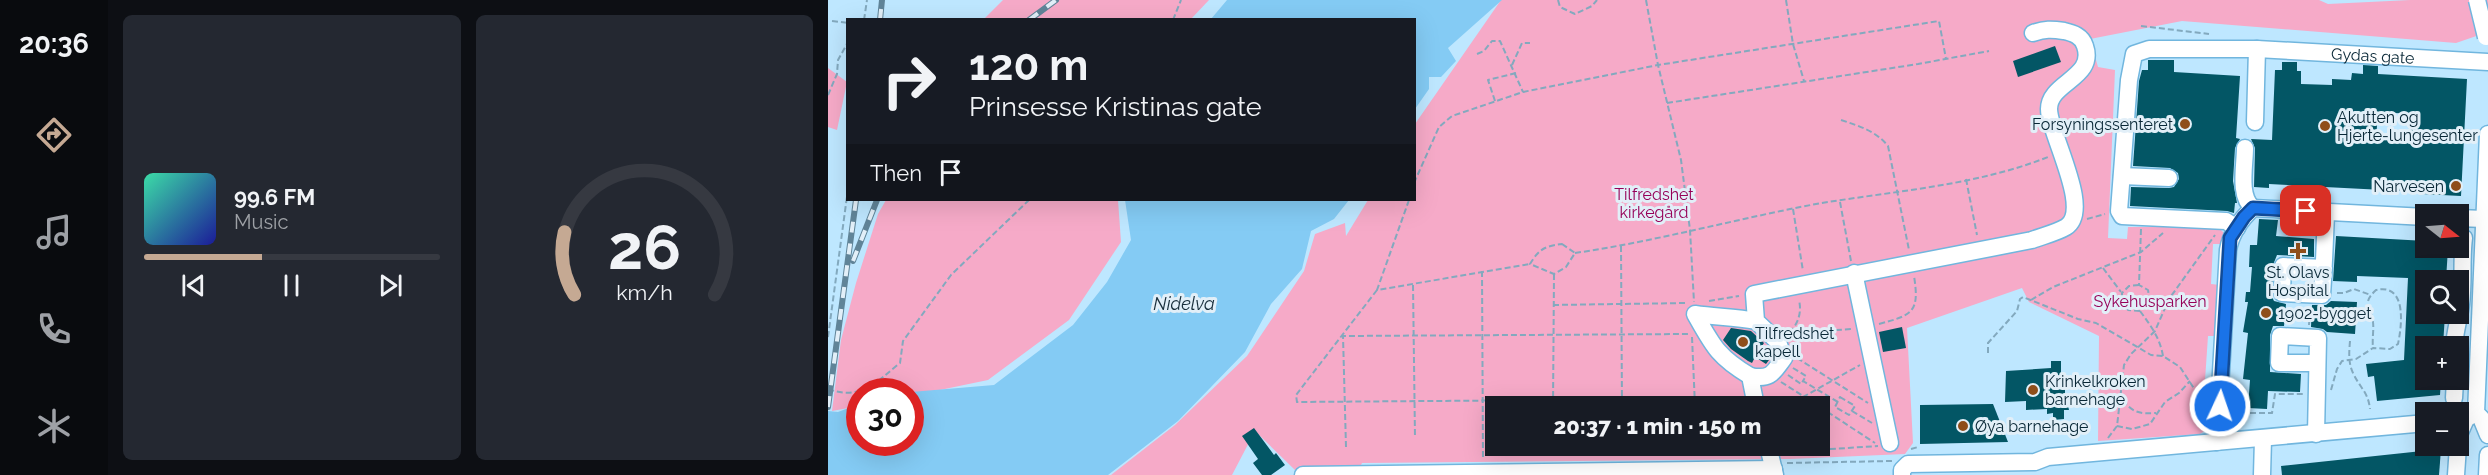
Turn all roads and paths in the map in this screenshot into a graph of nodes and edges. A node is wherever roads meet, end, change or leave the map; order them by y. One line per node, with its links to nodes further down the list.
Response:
1 (867, 0): 8 (path)
2 (1181, 0): 9 (path)
3 (1558, 0): 4 (path)
4 (1597, 0)
5 (1646, 0): 23 (path)
6 (1786, 0): 15 (path)
7 (2477, 0): 13 (street, bridge)
8 (864, 18)
9 (1174, 18)
10 (832, 21): 11 (path)
11 (846, 23)
12 (2033, 33): 34 (street)
13 (2487, 42)
14 (1530, 43): 22 (path)
15 (1793, 44): 20 (path); 23 (path); 25 (path)
16 (846, 46): 27 (path)
17 (2257, 49): 21 (street, Gydas gate); 31 (street); 35 (street, Gydas gate)
18 (1989, 51): 20 (path)
19 (1477, 54): 22 (path)
20 (1946, 59): 25 (path)
21 (2488, 62)
22 (1512, 65): 24 (path)
23 (1658, 65): 26 (path); 29 (path)
24 (1516, 73): 26 (path); 28 (path)
25 (1804, 81): 29 (path)
26 (1523, 92): 28 (path)
27 (828, 95)
28 (1495, 101): 37 (path)
29 (1667, 103): 55 (path)
30 (1841, 120): 39 (path)
31 (2255, 122)
32 (2488, 134): 48 (street)
33 (2245, 148): 44 (street)
34 (2062, 151): 38 (path); 54 (street)
35 (2122, 176): 36 (street); 46 (street)
36 (2169, 178)
37 (1416, 179)
38 (1966, 179): 39 (path); 57 (path)
39 (1897, 192): 43 (path); 61 (path)
40 (846, 201): 91 (path)
41 (1028, 201): 109 (path)
42 (1408, 201): 71 (path)
43 (1840, 202): 45 (path); 66 (path)
44 (2253, 208): 47 (street); 53 (street)
45 (1793, 209): 55 (path); 69 (path)
46 (2120, 211): 51 (street); 54 (path)
47 (2326, 212): 49 (street); 64 (street)
48 (2486, 213): 50 (street); 132 (street)
49 (2415, 216)
50 (2469, 216)
51 (2142, 218): 52 (street); 58 (path)
52 (2175, 219): 53 (street); 58 (path)
53 (2231, 224): 84 (path); 140 (street)
54 (2068, 226): 57 (street)
55 (1690, 230): 56 (path); 79 (path)
56 (1621, 246): 59 (path); 77 (path)
57 (1980, 249): 61 (street)
58 (2141, 252): 63 (path); 70 (path)
59 (1575, 253): 62 (path); 67 (path)
60 (2461, 258): 85 (street)
61 (1911, 262): 66 (street); 86 (path)
62 (1530, 264): 65 (path); 67 (path)
63 (2103, 268): 72 (path); 76 (path)
64 (2324, 268): 74 (street); 74 (street)
65 (1482, 271): 68 (path); 89 (path)
66 (1854, 273): 69 (street); 86 (street)
67 (1554, 274): 78 (path)
68 (1413, 285): 71 (path); 92 (path)
69 (1799, 285): 73 (street); 95 (path)
70 (2139, 285): 72 (path); 80 (path)
71 (1377, 290): 88 (path)
72 (2122, 293): 80 (path)
73 (1754, 294): 79 (path); 83 (street)
74 (2316, 295): 75 (path); 82 (path)
75 (2371, 295): 97 (path); 97 (path)
76 (2031, 300): 96 (path); 98 (path)
77 (1622, 303): 78 (path); 79 (path); 87 (path)
78 (1553, 305): 90 (path)
79 (1694, 308): 83 (street); 104 (street)
80 (2140, 311): 84 (path)
81 (2285, 314): 82 (path)
82 (2309, 315): 93 (path)
83 (1756, 321): 95 (street)
84 (2155, 331): 96 (path); 99 (path)
85 (2475, 331)
86 (1862, 332): 95 (path); 139 (street)
87 (1621, 334): 90 (path); 114 (path); 115 (path)
88 (1343, 336): 92 (path); 121 (path); 121 (path)
89 (1483, 336): 90 (path); 92 (path); 123 (path)
90 (1553, 336): 113 (path)
91 (828, 337)
92 (1414, 337): 122 (path)
93 (2308, 337): 101 (street); 101 (street)
94 (2350, 341): 100 (path)
95 (1784, 342): 103 (street); 106 (path)
96 (2138, 348): 99 (path); 119 (path)
97 (2373, 348): 100 (path)
98 (1988, 353)
99 (2163, 356): 107 (path)
100 (2349, 360): 112 (path); 125 (path)
101 (2317, 363): 112 (street)
102 (1862, 364): 106 (path)
103 (1771, 375): 104 (street); 117 (path)
104 (1750, 376): 116 (street)
105 (1803, 381): 105 (path); 108 (path)
106 (1833, 381): 108 (path); 111 (path)
107 (2190, 381): 127 (path); 130 (path)
108 (1818, 389): 118 (path); 124 (path)
109 (828, 390)
110 (2454, 390): 120 (street)
111 (1868, 394)
112 (2316, 395): 128 (path); 135 (street)
113 (1553, 396)
114 (1622, 396)
115 (1695, 396)
116 (1754, 396)
117 (1802, 396)
118 (1806, 396)
119 (2122, 398): 130 (path); 134 (path)
120 (2454, 398)
121 (1346, 402): 122 (path); 142 (path)
122 (1416, 402): 123 (path); 137 (path)
123 (1484, 402): 148 (path)
124 (1838, 402): 126 (path); 126 (path)
125 (2370, 410)
126 (1852, 411): 131 (path)
127 (2210, 412)
128 (2228, 412)
129 (1830, 413): 139 (path)
130 (2156, 413): 134 (path)
131 (1872, 415)
132 (2474, 417): 136 (street)
133 (2415, 424): 135 (street)
134 (2117, 426): 141 (path)
135 (2316, 434): 138 (street)
136 (2488, 435)
137 (1415, 438)
138 (2264, 439): 140 (street); 150 (street)
139 (1882, 441): 145 (path)
140 (2217, 442): 147 (street)
141 (2105, 444)
142 (1346, 447)
143 (2488, 455): 152 (street)
144 (2457, 456): 151 (street)
145 (1772, 461): 146 (path); 148 (street)
146 (1905, 469): 147 (street)
147 (2035, 469)
148 (1482, 474): 149 (street)
149 (1303, 475)
150 (2262, 475)
151 (2456, 475)
152 (2487, 475)

